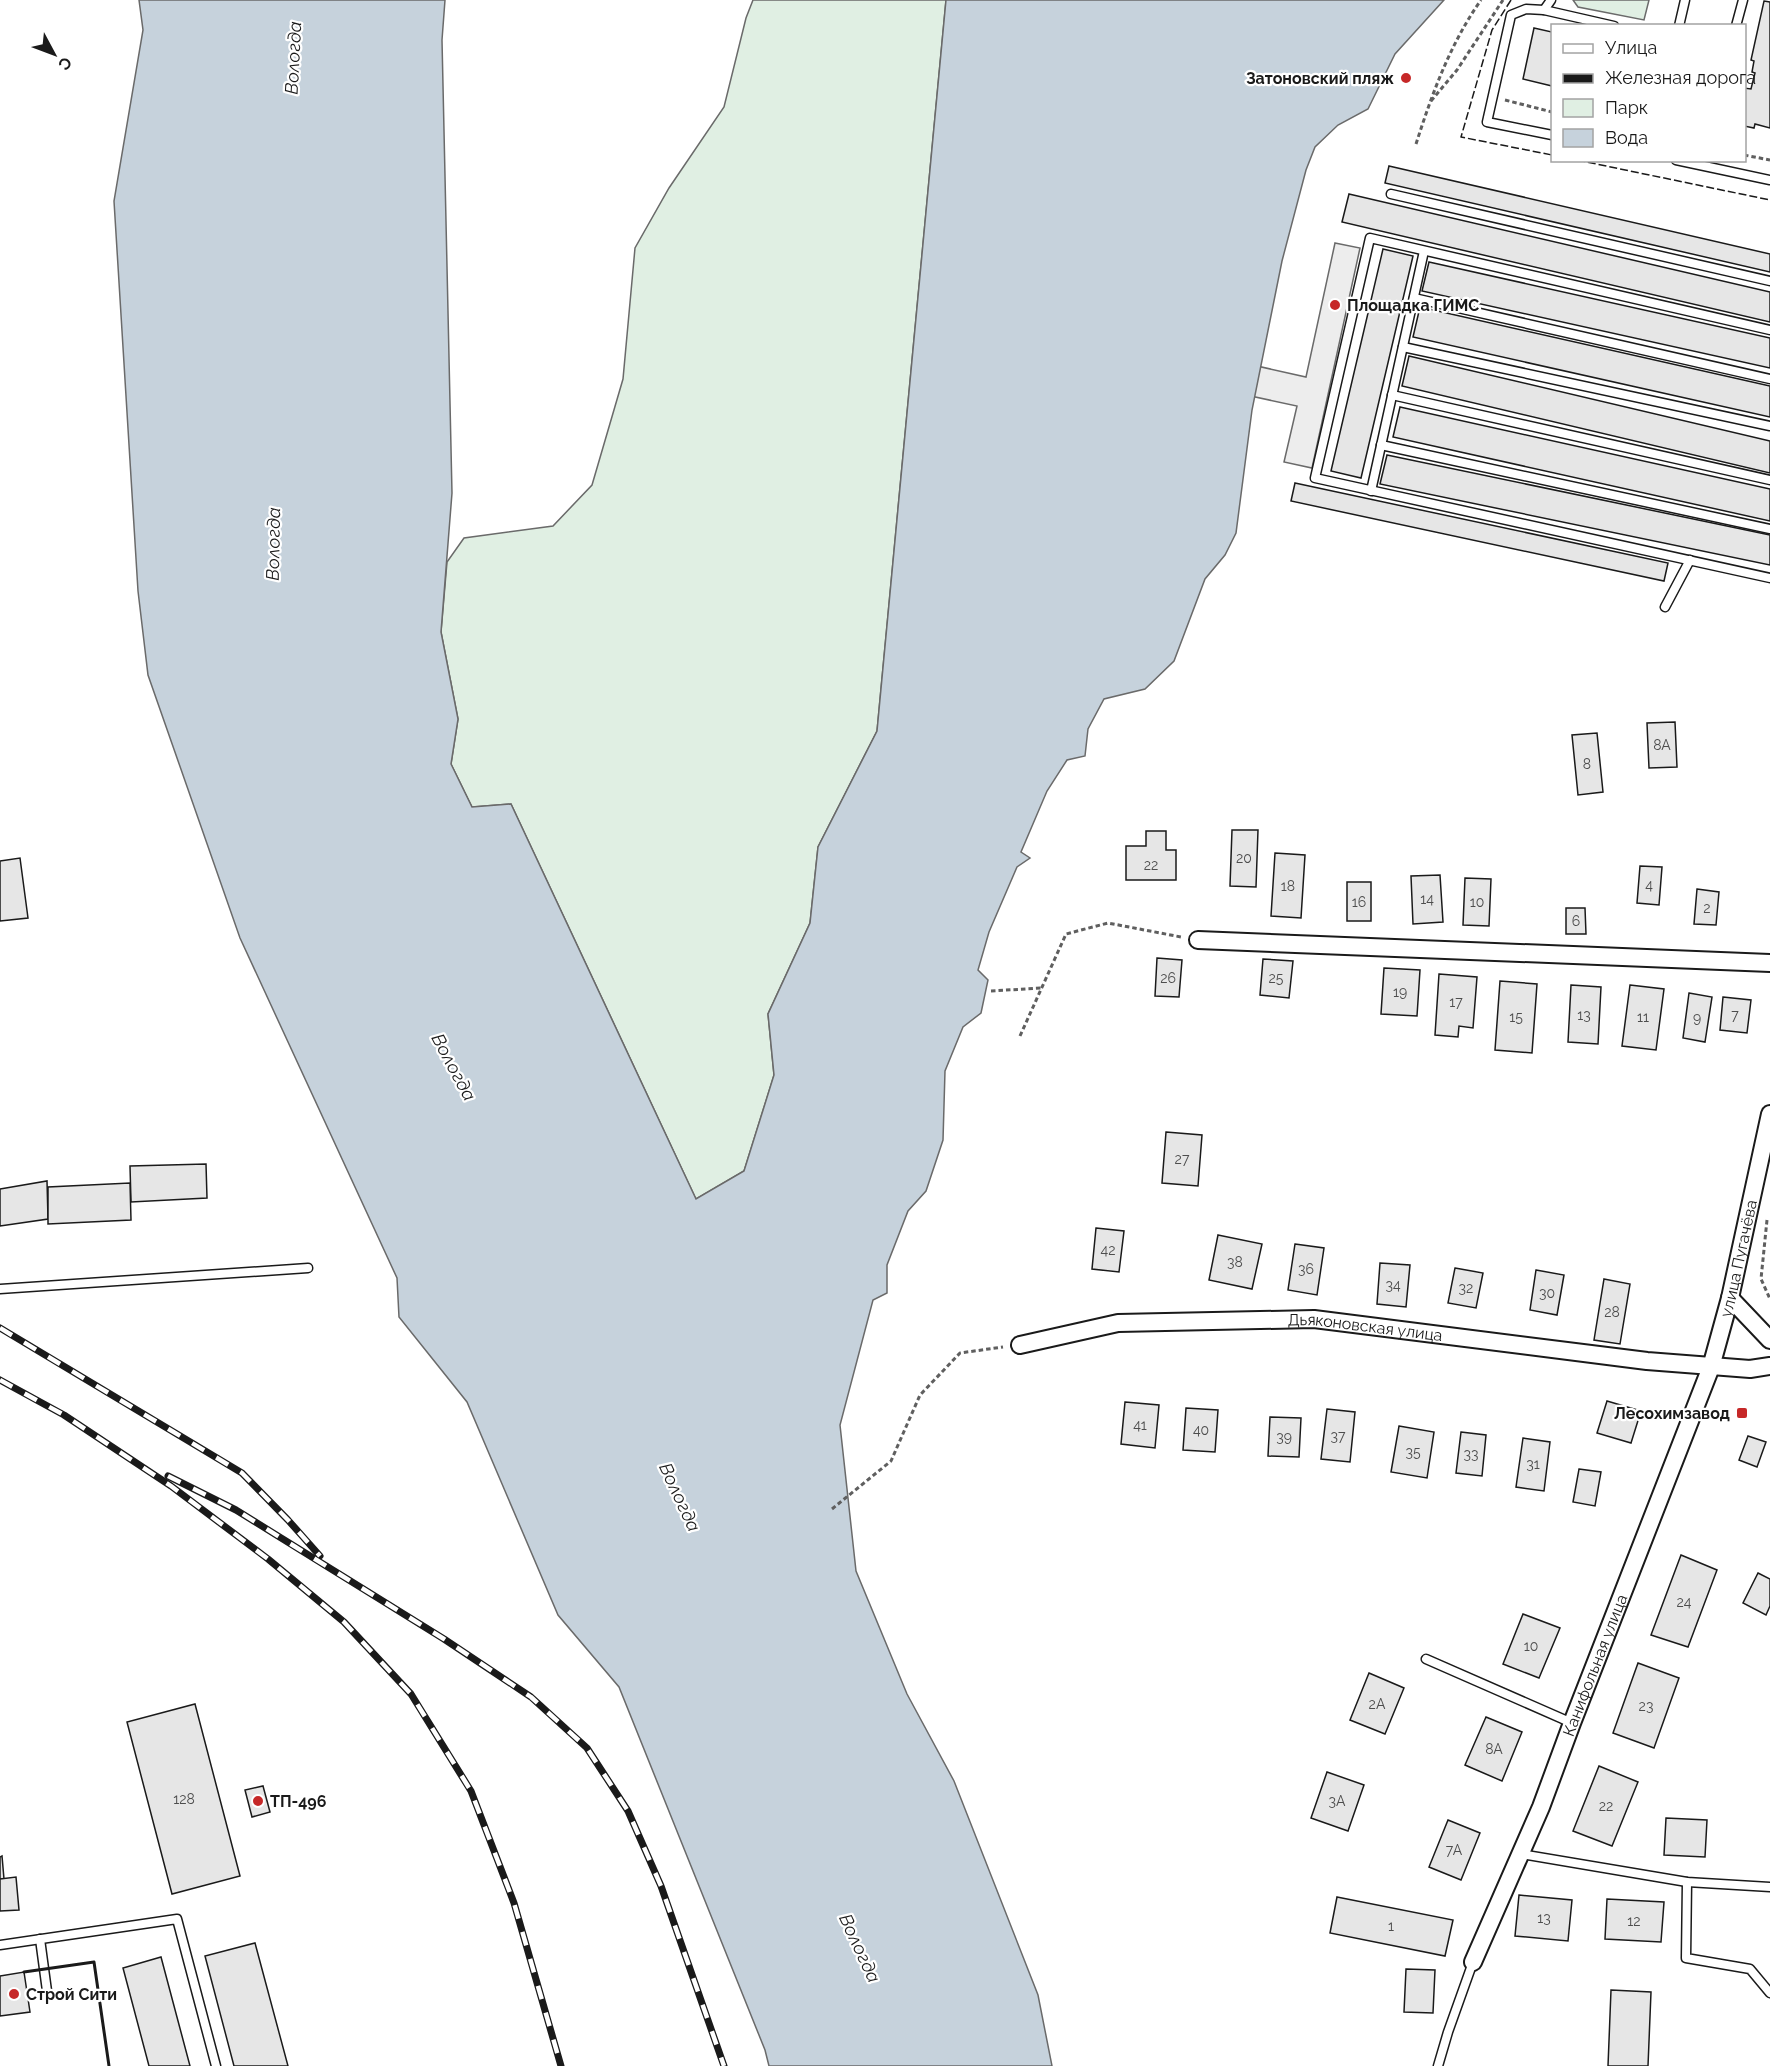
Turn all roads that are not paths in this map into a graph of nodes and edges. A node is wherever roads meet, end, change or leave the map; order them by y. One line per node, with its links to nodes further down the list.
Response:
1 (1551, 0): 4 (lane)
2 (1685, 0): 6 (lane)
3 (1743, 0): 7 (lane)
4 (1544, 10): 5 (lane); 8 (lane)
5 (1605, 24)
6 (1679, 24)
7 (1737, 24)
8 (1551, 135)
9 (1685, 162): 10 (lane)
10 (1770, 180)
11 (1391, 194): 13 (lane)
12 (1424, 251): 14 (lane); 15 (lane); 22 (lane)
13 (1770, 281)
14 (1414, 298): 16 (lane); 17 (lane)
15 (1770, 330)
16 (1403, 347): 18 (lane); 19 (lane)
17 (1770, 379)
18 (1392, 395): 20 (lane); 21 (lane)
19 (1770, 426)
20 (1381, 445): 22 (lane); 23 (lane)
21 (1770, 480)
22 (1371, 491): 24 (lane)
23 (1770, 529)
24 (1690, 560): 25 (lane); 26 (lane)
25 (1770, 578)
26 (1665, 607)
27 (1198, 940): 28 (street)
28 (1770, 963)
29 (1770, 1114): 32 (street, улица Пугачёва)
30 (308, 1268): 31 (lane)
31 (0, 1289)
32 (1730, 1298): 33 (street); 36 (street, улица Пугачёва)
33 (1770, 1340)
34 (1020, 1345): 36 (street, Дьяконовская улица)
35 (1770, 1366): 36 (street, Дьяконовская улица)
36 (1711, 1367): 38 (street, Канифольная улица)
37 (1426, 1659): 38 (lane)
38 (1572, 1723): 39 (street, Канифольная улица)
39 (1521, 1854): 40 (lane); 44 (street, Канифольная улица)
40 (1687, 1882): 41 (lane); 46 (lane)
41 (1770, 1887)
42 (40, 1940): 43 (lane); 45 (lane); 47 (lane)
43 (0, 1945)
44 (1473, 1962): 48 (lane)
45 (47, 1990)
46 (1770, 1993)
47 (216, 2066)
48 (1438, 2066)

